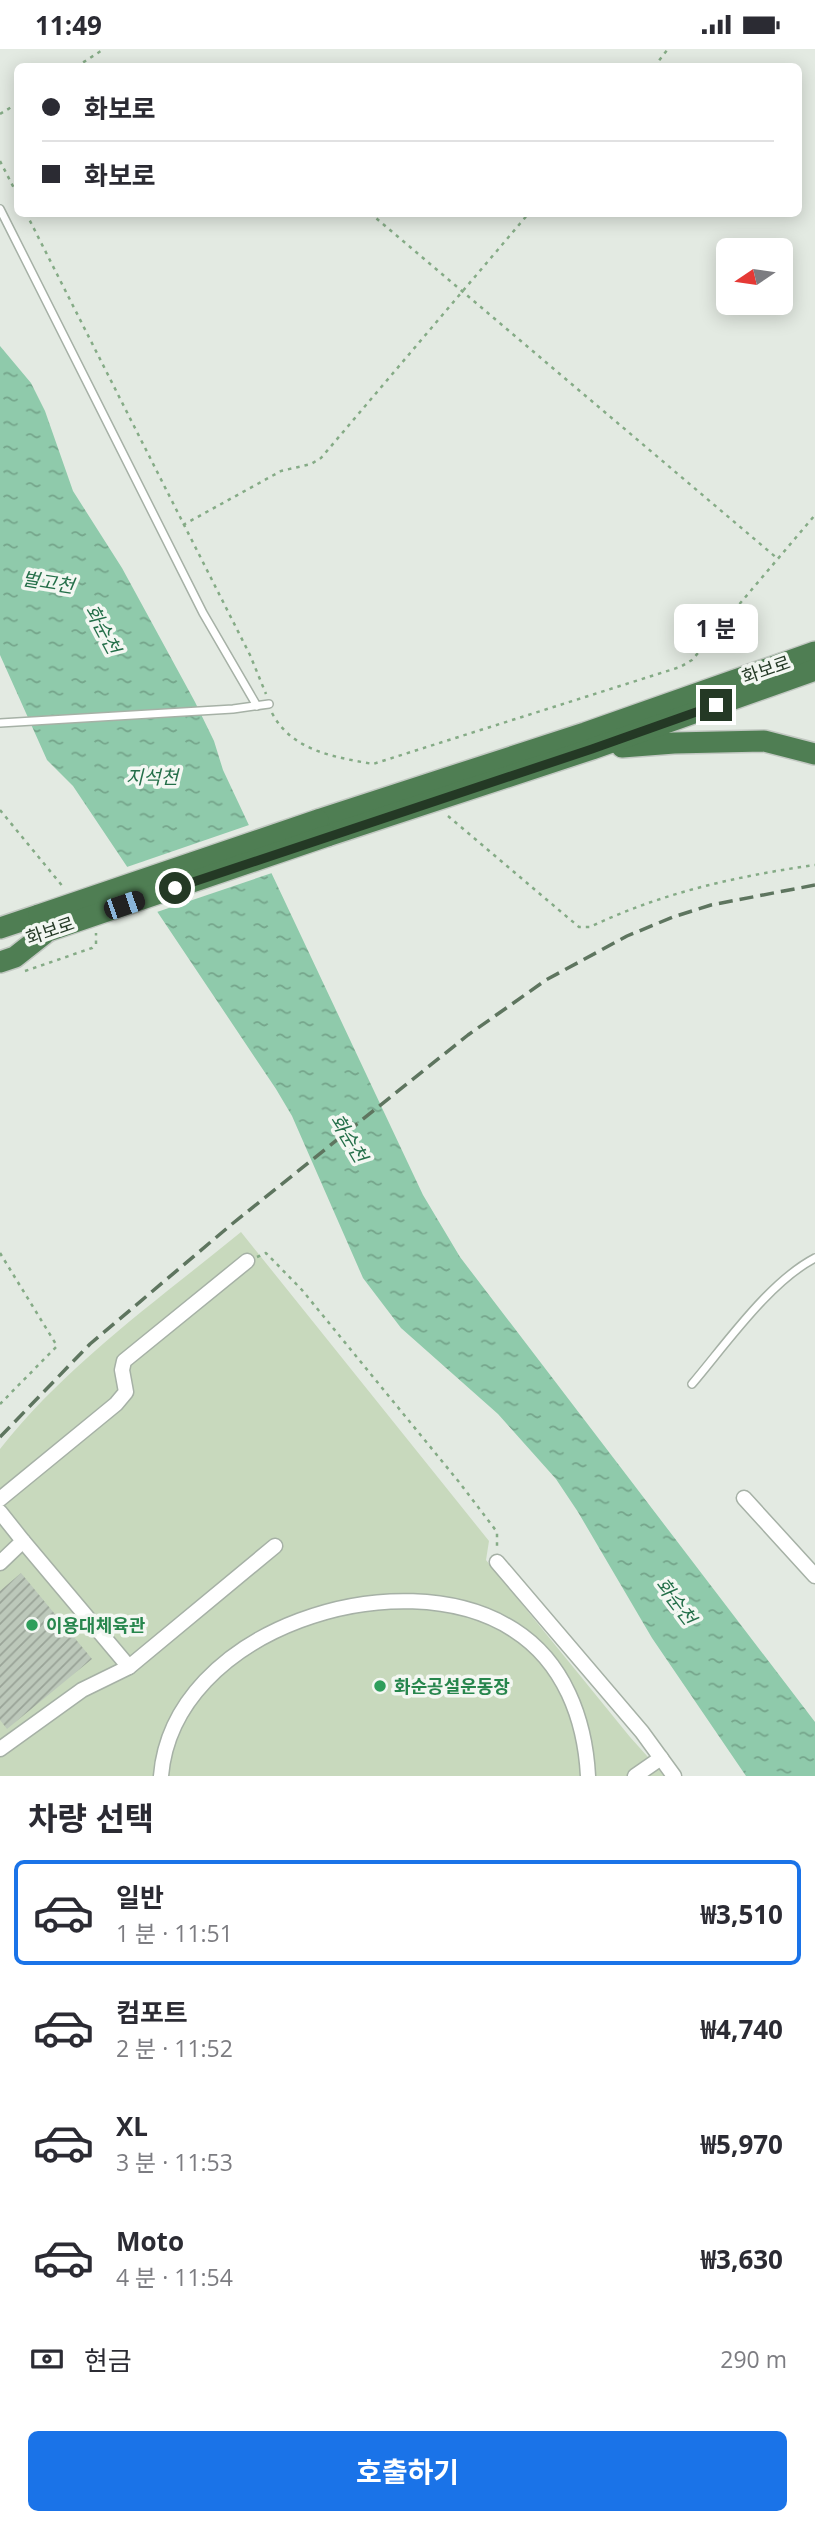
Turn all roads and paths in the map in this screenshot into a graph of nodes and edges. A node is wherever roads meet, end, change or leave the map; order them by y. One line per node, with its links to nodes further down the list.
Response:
1 (104, 49): 3 (path)
2 (668, 49): 4 (path)
3 (82, 63)
4 (656, 63)
5 (0, 161): 6 (path)
6 (14, 188)
7 (0, 209): 18 (lane)
8 (28, 217): 13 (path)
9 (375, 217): 11 (path)
10 (525, 217): 11 (path)
11 (462, 291): 13 (path); 14 (path)
12 (815, 515): 14 (path)
13 (183, 525): 17 (path)
14 (778, 559): 17 (path)
15 (815, 652): 23 (highway, 화보로)
16 (815, 670): 20 (highway, 화보로)
17 (269, 704): 18 (lane)
18 (257, 706): 19 (lane)
19 (0, 723)
20 (592, 749): 21 (highway); 23 (highway, 화보로)
21 (815, 754)
22 (448, 816): 24 (path)
23 (322, 828): 26 (highway, 화보로, bridge)
24 (815, 865)
25 (0, 913): 26 (highway)
26 (44, 923): 27 (highway, 화보로); 28 (highway, 화보로); 29 (highway)
27 (0, 928)
28 (0, 947)
29 (0, 963)
30 (0, 1253): 34 (path)
31 (815, 1258): 33 (lane)
32 (247, 1261): 36 (street); 40 (path)
33 (692, 1384)
34 (0, 1404)
35 (744, 1498): 42 (street)
36 (0, 1499)
37 (0, 1512): 38 (street)
38 (23, 1541): 41 (street); 43 (street)
39 (275, 1546): 43 (street)
40 (497, 1562): 45 (street)
41 (0, 1563)
42 (815, 1576)
43 (129, 1667): 44 (street)
44 (2, 1743)
45 (661, 1758): 48 (street); 49 (street)
46 (161, 1776): 47 (street)
47 (587, 1776)
48 (635, 1776)
49 (674, 1776)

